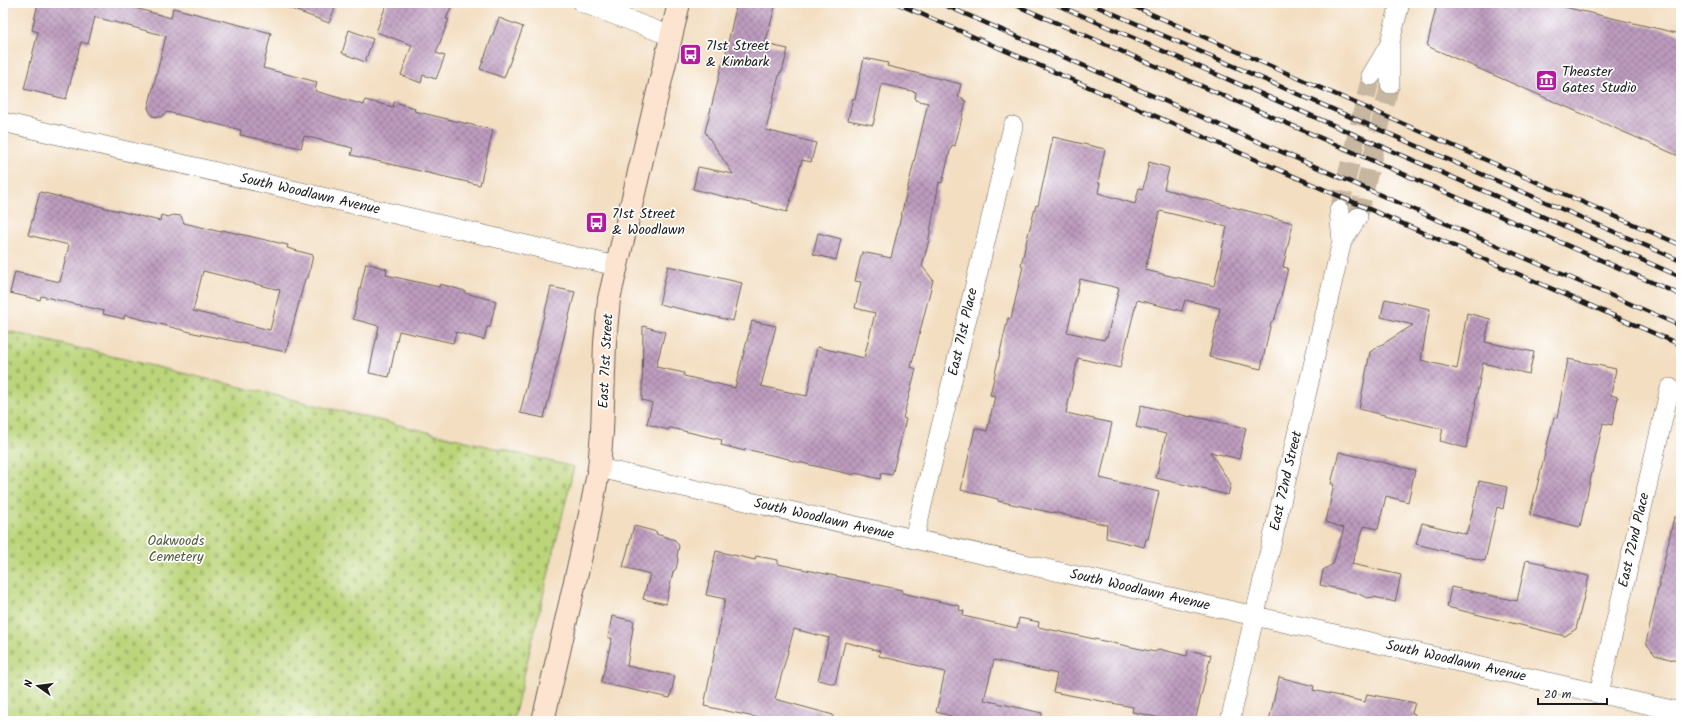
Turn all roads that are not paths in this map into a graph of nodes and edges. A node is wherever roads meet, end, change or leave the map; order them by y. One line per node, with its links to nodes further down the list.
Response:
1 (583, 3): 4 (street)
2 (679, 3): 4 (main road, East 71st Street)
3 (1400, 3): 5 (street)
4 (671, 36): 13 (main road, East 71st Street)
5 (1390, 42): 6 (street); 7 (street)
6 (1371, 76)
7 (1390, 84)
8 (3, 122): 13 (street, South Woodlawn Avenue)
9 (1012, 126): 16 (street, East 71st Place)
10 (1339, 210): 12 (street, East 72nd Street)
11 (1358, 217): 12 (street, East 72nd Street)
12 (1342, 241): 17 (street, East 72nd Street)
13 (616, 266): 15 (main road, East 71st Street)
14 (1670, 388): 18 (street, East 72nd Place)
15 (599, 468): 16 (street, South Woodlawn Avenue); 20 (main road, East 71st Street)
16 (914, 539): 17 (street, South Woodlawn Avenue)
17 (1254, 616): 18 (street, South Woodlawn Avenue); 21 (street, East 72nd Street)
18 (1599, 693): 19 (street, South Woodlawn Avenue)
19 (1681, 712)
20 (543, 721)
21 (1230, 721)

